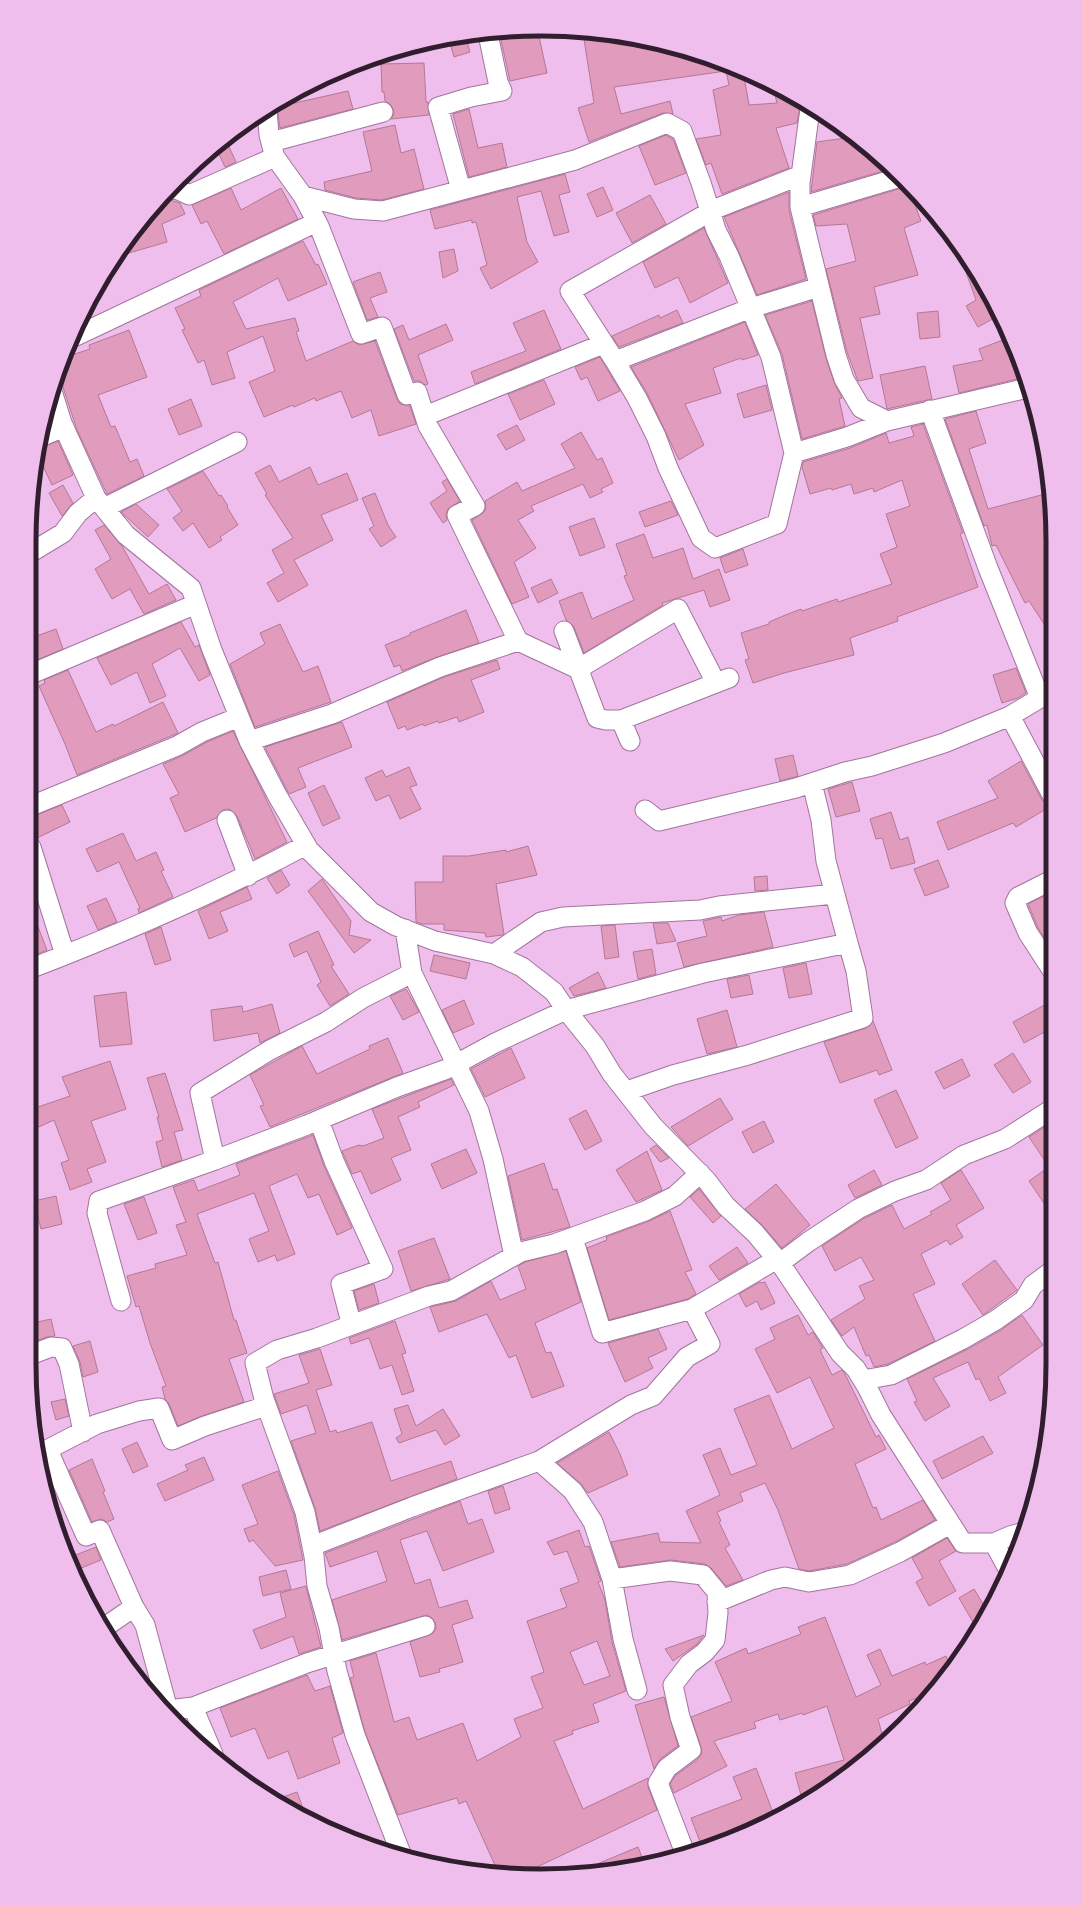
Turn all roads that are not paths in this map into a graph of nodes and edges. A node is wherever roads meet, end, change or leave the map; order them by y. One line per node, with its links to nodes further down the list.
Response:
1 (489, 39): 9 (street)
2 (383, 112): 5 (street)
3 (810, 114): 6 (street)
4 (268, 116): 5 (street)
5 (273, 149): 8 (street); 10 (street)
6 (801, 175): 11 (street); 12 (street)
7 (894, 180): 11 (street)
8 (178, 190)
9 (461, 190): 10 (street); 12 (street)
10 (303, 196): 13 (street)
11 (800, 207): 14 (street)
12 (709, 212): 15 (street); 17 (street)
13 (317, 222): 16 (street); 22 (street)
14 (819, 287): 15 (street); 23 (street)
15 (751, 308): 18 (street); 27 (street)
16 (81, 334)
17 (603, 344): 18 (street); 22 (street)
18 (615, 361): 27 (street)
19 (1022, 389): 21 (street)
20 (56, 402): 24 (street)
21 (930, 410): 23 (street); 35 (street)
22 (425, 416): 32 (street)
23 (887, 421): 27 (street)
24 (64, 427): 25 (street); 28 (street)
25 (48, 434)
26 (237, 442): 28 (street)
27 (794, 453)
28 (100, 503): 29 (street); 30 (street)
29 (36, 549)
30 (196, 604): 34 (street); 37 (street)
31 (564, 631): 33 (street)
32 (518, 641): 33 (street); 39 (street)
33 (578, 669): 38 (street); 38 (street)
34 (36, 672)
35 (1046, 695): 36 (street)
36 (1010, 716): 41 (street); 42 (street)
37 (239, 717): 39 (street); 43 (street)
38 (621, 720): 40 (street)
39 (249, 741): 46 (street)
40 (630, 741)
41 (812, 783): 44 (street); 50 (street)
42 (1046, 784)
43 (36, 804)
44 (645, 810)
45 (227, 820): 48 (street)
46 (306, 845): 48 (street); 51 (street)
47 (36, 863): 54 (street)
48 (248, 876): 54 (street)
49 (1046, 883): 55 (street)
50 (834, 894): 52 (street); 53 (street)
51 (405, 929): 53 (street); 57 (street)
52 (848, 943): 58 (street); 60 (street)
53 (494, 954): 58 (street)
54 (65, 955): 56 (street)
55 (1046, 960)
56 (36, 966)
57 (412, 973): 59 (street); 63 (street)
58 (566, 1010): 59 (street); 60 (street)
59 (456, 1064): 62 (street); 66 (street)
60 (627, 1092): 64 (street)
61 (1046, 1113): 67 (street)
62 (319, 1120): 63 (street); 71 (street)
63 (215, 1160): 69 (street)
64 (700, 1173): 65 (street); 67 (street)
65 (574, 1238): 66 (street); 70 (street)
66 (514, 1256): 71 (street)
67 (778, 1261): 70 (street); 73 (street)
68 (1046, 1275): 73 (street)
69 (121, 1301)
70 (692, 1309): 78 (street)
71 (353, 1324): 74 (street)
72 (36, 1353): 75 (street)
73 (862, 1380): 79 (street)
74 (266, 1406): 75 (street); 82 (street)
75 (83, 1432): 76 (street)
76 (44, 1452)
77 (45, 1455): 86 (street)
78 (539, 1461): 82 (street); 84 (street)
79 (950, 1524): 81 (street); 85 (street)
80 (1016, 1534): 81 (street)
81 (994, 1543): 83 (street)
82 (312, 1546): 89 (street)
83 (1005, 1563)
84 (612, 1579): 85 (street); 90 (street)
85 (717, 1602): 96 (street)
86 (134, 1607): 87 (street); 91 (street)
87 (109, 1624)
88 (425, 1626): 89 (street)
89 (334, 1654): 92 (street); 95 (street)
90 (637, 1690)
91 (166, 1702)
92 (194, 1707): 93 (street); 94 (street)
93 (173, 1709)
94 (211, 1746)
95 (399, 1848)
96 (683, 1848)

